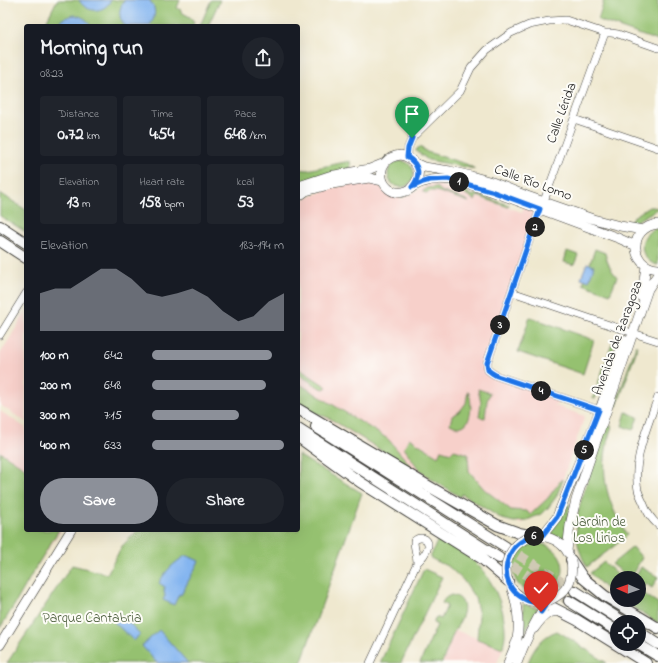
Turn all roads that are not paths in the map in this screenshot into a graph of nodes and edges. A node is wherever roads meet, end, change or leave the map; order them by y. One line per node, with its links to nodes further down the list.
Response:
1 (605, 33): 2 (street); 3 (street, Calle Lérida); 5 (street)
2 (658, 48)
3 (574, 119): 4 (street); 12 (street, Calle Lérida)
4 (658, 148)
5 (411, 160): 6 (main road); 9 (main road); 10 (main road, Calle Río Lomo)
6 (385, 163): 7 (main road); 8 (main road)
7 (383, 181): 9 (main road); 11 (main road)
8 (300, 186)
9 (412, 187): 10 (main road, Calle Río Lomo)
10 (510, 194): 12 (main road, Calle Río Lomo)
11 (300, 196)
12 (542, 205): 15 (main road, Calle Río Lomo); 18 (main road, Calle Río Lomo); 23 (street, Calle Lérida)
13 (658, 224): 15 (main road)
14 (0, 226): 17 (highway)
15 (643, 230): 18 (main road)
16 (0, 241): 19 (highway)
17 (24, 242)
18 (636, 246): 20 (main road)
19 (24, 257)
20 (646, 266): 21 (main road); 25 (main road, Avenida de Zaragoza)
21 (658, 269)
22 (658, 274): 25 (main road, Avenida de Zaragoza)
23 (512, 292): 25 (street); 30 (street, Calle Lérida)
24 (24, 296): 26 (street)
25 (630, 332): 27 (street); 30 (main road, Avenida de Zaragoza); 38 (main road, Avenida de Zaragoza)
26 (0, 334)
27 (658, 341)
28 (658, 397): 34 (street)
29 (300, 410): 36 (highway)
30 (599, 410): 36 (main road, Avenida de Zaragoza)
31 (300, 417): 37 (highway)
32 (300, 430): 39 (highway)
33 (300, 438): 41 (highway)
34 (658, 524)
35 (70, 532): 52 (main road)
36 (538, 536): 38 (main road); 41 (main road, bridge)
37 (506, 547)
38 (569, 556): 44 (main road, bridge); 48 (highway)
39 (499, 558)
40 (417, 563): 55 (street)
41 (510, 585): 44 (main road); 56 (main road)
42 (576, 591): 45 (highway)
43 (569, 601): 47 (highway)
44 (545, 603): 46 (highway); 50 (main road)
45 (613, 615)
46 (577, 620): 50 (street); 58 (highway)
47 (610, 627)
48 (657, 627)
49 (646, 636): 51 (highway)
50 (526, 640): 57 (main road)
51 (658, 644)
52 (0, 645)
53 (646, 649): 54 (highway)
54 (658, 656)
55 (370, 663)
56 (508, 663)
57 (517, 663)
58 (646, 663)

